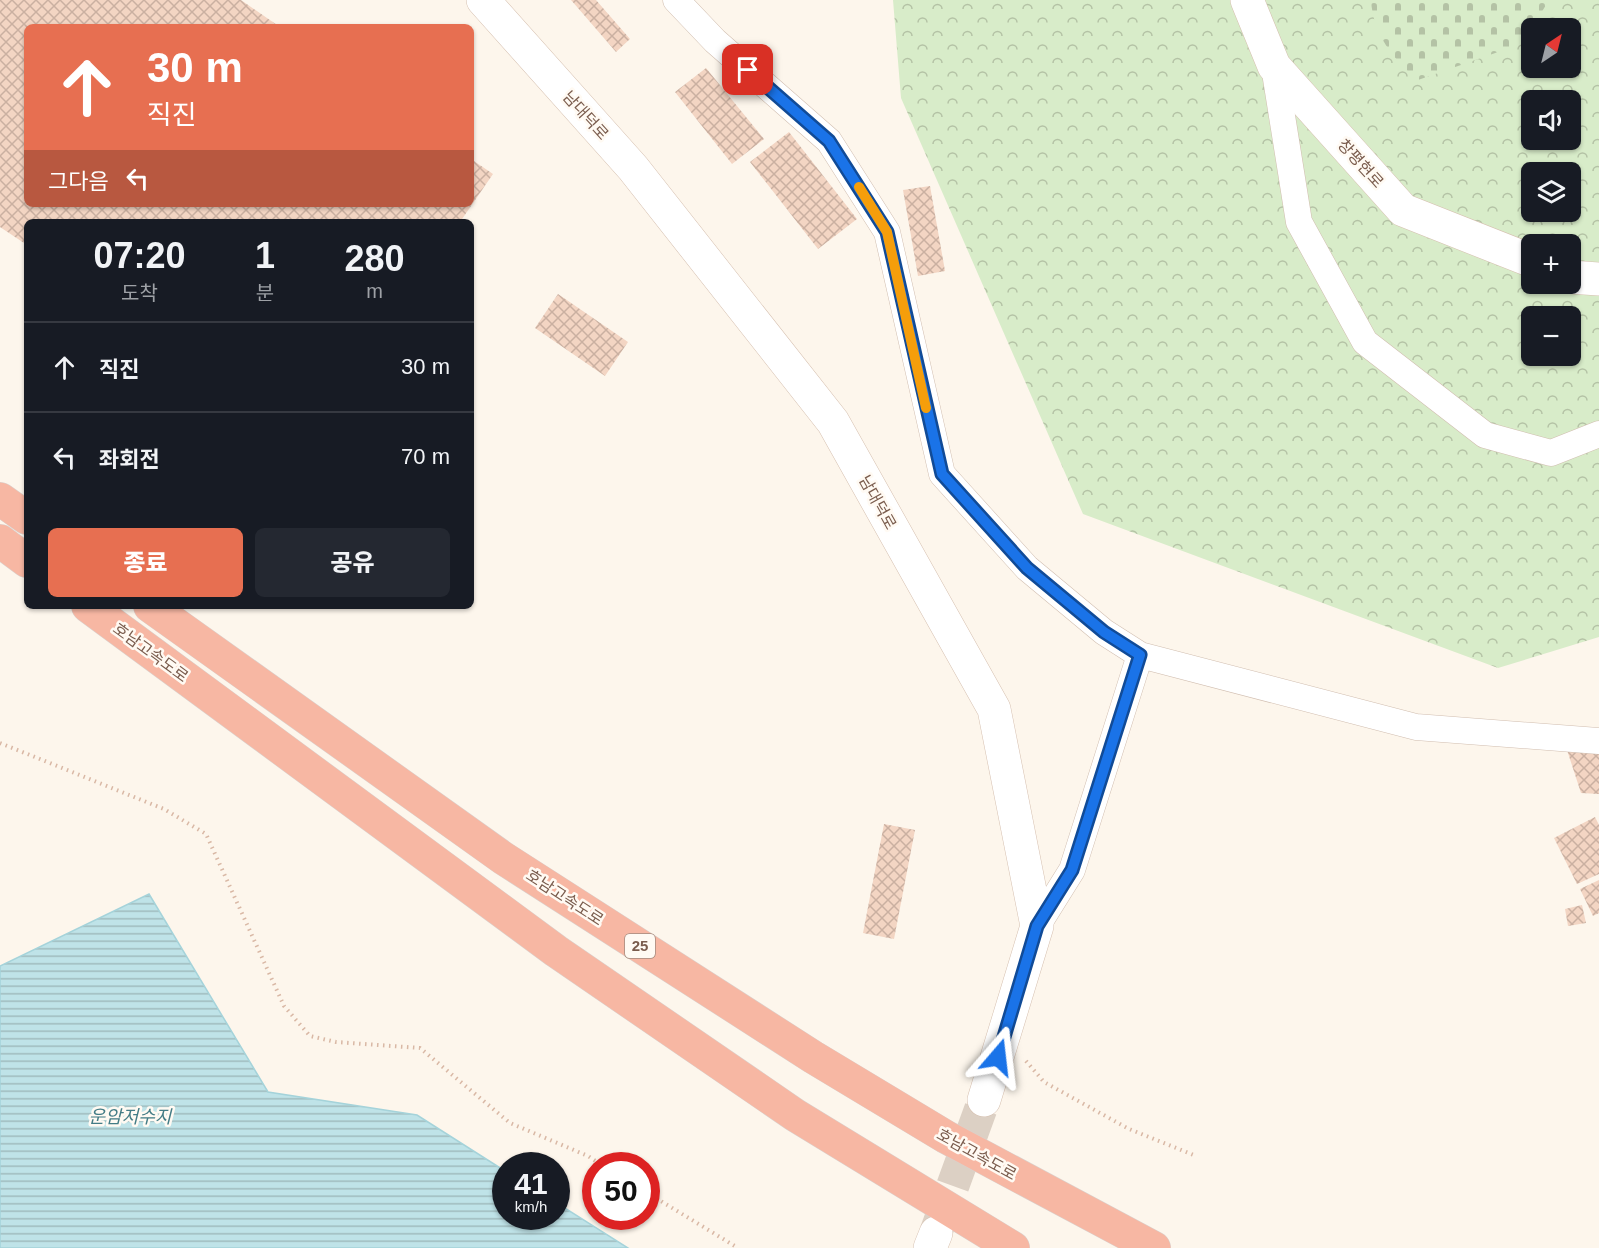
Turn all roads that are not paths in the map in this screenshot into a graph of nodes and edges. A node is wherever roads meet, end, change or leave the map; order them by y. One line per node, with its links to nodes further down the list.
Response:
1 (483, 0): 19 (main road, 남대덕로)
2 (676, 0): 17 (street)
3 (1247, 0): 4 (main road, 창평현로)
4 (1274, 66): 5 (main road, 창평현로); 8 (street)
5 (1521, 257)
6 (1581, 278): 7 (main road)
7 (1599, 279)
8 (1599, 434)
9 (0, 499): 10 (highway)
10 (24, 516)
11 (0, 541): 13 (highway)
12 (0, 546): 14 (highway)
13 (24, 559)
14 (24, 559)
15 (92, 609): 21 (highway, 호남고속도로)
16 (154, 609): 22 (highway, 호남고속도로 / 25)
17 (1140, 655): 18 (street); 19 (street)
18 (1599, 741)
19 (1037, 926): 20 (main road, 남대덕로)
20 (984, 1100)
21 (1013, 1248)
22 (1154, 1248)

